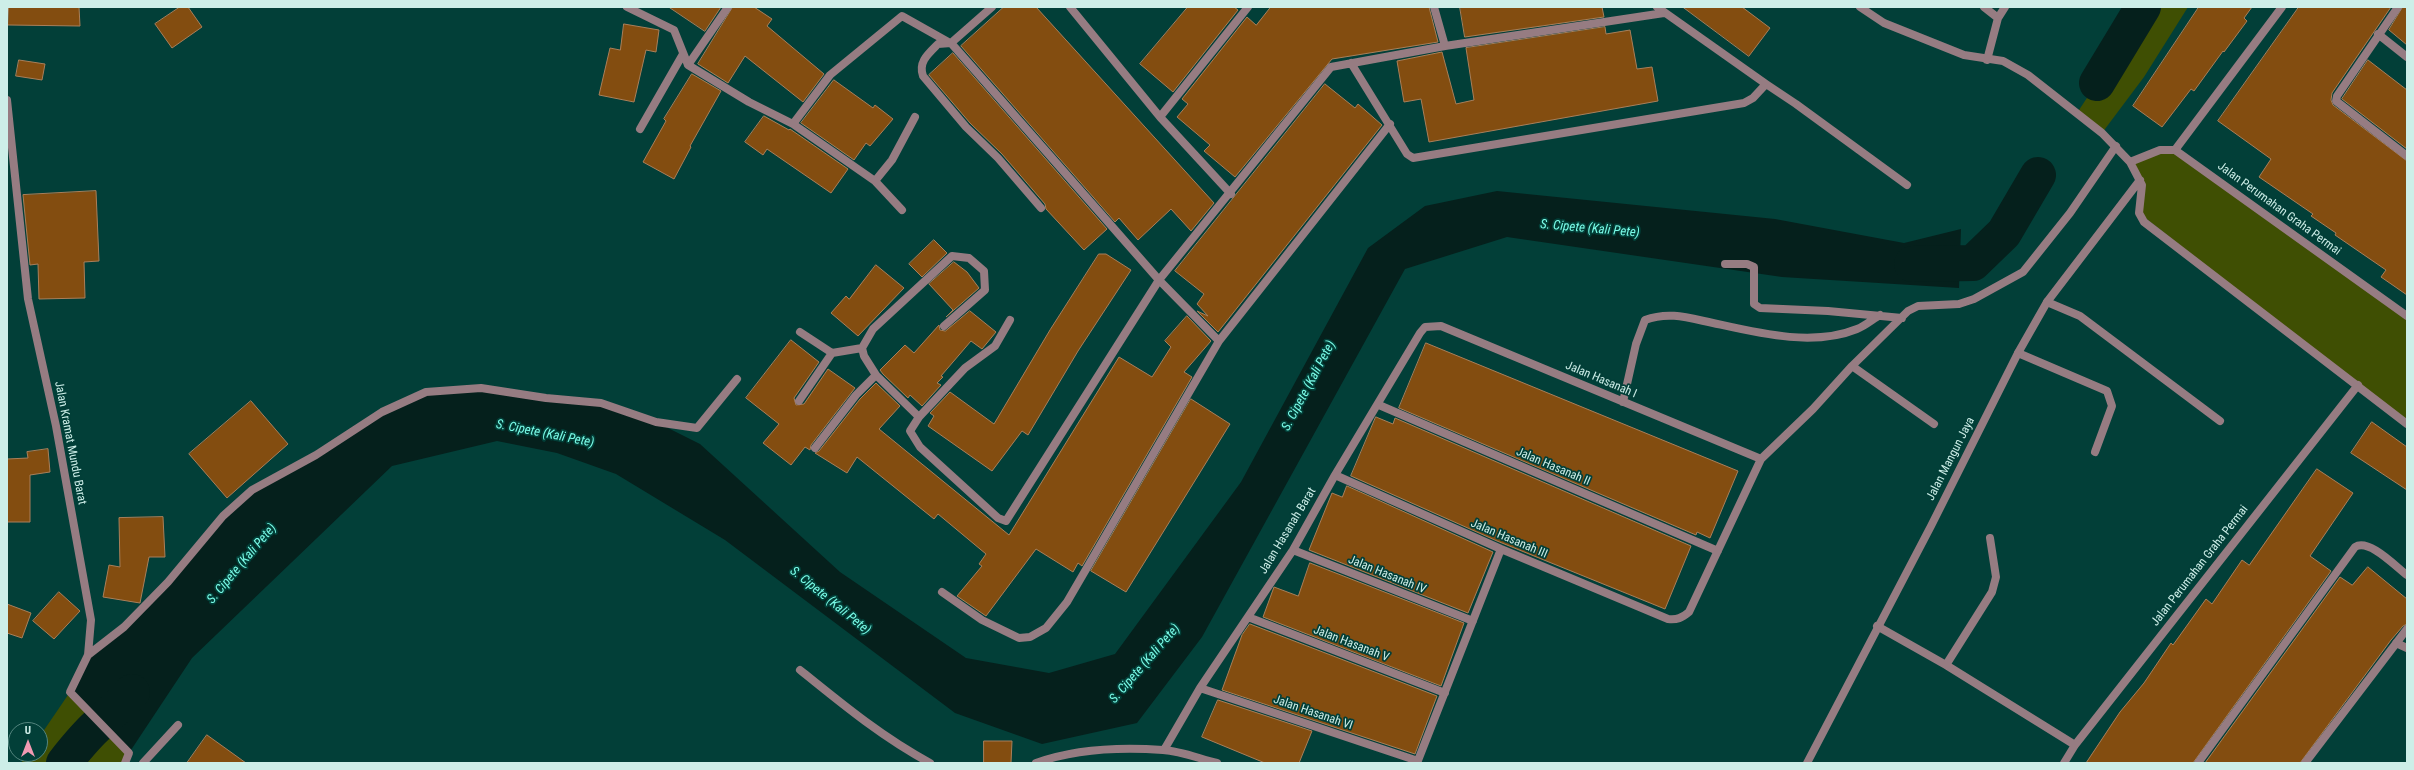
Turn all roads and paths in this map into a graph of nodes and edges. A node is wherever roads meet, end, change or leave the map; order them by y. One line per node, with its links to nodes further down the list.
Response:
1 (627, 7): 18 (street)
2 (728, 7): 22 (street)
3 (992, 7): 16 (street)
4 (1070, 7): 26 (street)
5 (1248, 7): 26 (street)
6 (1434, 7): 17 (street)
7 (1657, 7): 13 (street)
8 (1860, 7): 20 (street)
9 (1984, 7): 14 (street)
10 (2005, 7): 14 (street)
11 (2282, 7): 31 (street)
12 (2398, 7): 15 (street)
13 (1664, 13): 17 (street); 23 (street)
14 (1998, 18): 20 (street)
15 (2378, 34): 19 (street); 32 (street)
16 (951, 43): 27 (street); 38 (street); 41 (street)
17 (1445, 46): 21 (street)
18 (683, 54): 22 (street); 29 (street)
19 (2407, 57)
20 (1987, 60): 30 (street)
21 (1351, 63): 28 (street); 37 (street)
22 (688, 65): 27 (street)
23 (1766, 84): 28 (street); 36 (street)
24 (7, 100): 81 (street, Jalan Kramat Mundu Barat)
25 (915, 117): 35 (street)
26 (1160, 117): 37 (street)
27 (794, 124): 35 (street)
28 (1390, 124): 50 (street)
29 (640, 129)
30 (2116, 146): 33 (street); 45 (street)
31 (2175, 150): 33 (street); 44 (street, Jalan Perumahan Graha Permai)
32 (2407, 156)
33 (2130, 162): 34 (street)
34 (2140, 180): 42 (street, Jalan Mangun Jaya); 57 (street)
35 (876, 181): 39 (street)
36 (1907, 185)
37 (1231, 194): 41 (street)
38 (1041, 208)
39 (902, 210)
40 (1724, 264): 43 (street)
41 (1159, 280): 50 (street); 61 (street)
42 (2047, 302): 53 (street, Jalan Mangun Jaya); 62 (street)
43 (1880, 315): 45 (street); 59 (street)
44 (2407, 316)
45 (1902, 318): 54 (street)
46 (1010, 320): 61 (street)
47 (944, 326): 51 (street)
48 (1432, 326): 59 (street, Jalan Hasanah I); 60 (street, Jalan Hasanah Barat)
49 (800, 332): 52 (street)
50 (1219, 341): 74 (street)
51 (862, 348): 52 (street); 55 (street)
52 (832, 353): 58 (street)
53 (2018, 353): 66 (street); 77 (street, Jalan Mangun Jaya)
54 (1852, 366): 63 (street); 67 (street)
55 (876, 375): 61 (street); 65 (street)
56 (737, 379): 81 (street)
57 (2358, 385): 64 (street); 87 (street, Jalan Perumahan Graha Permai)
58 (799, 401)
59 (1623, 402): 67 (street, Jalan Hasanah I)
60 (1379, 405): 68 (street, Jalan Hasanah Barat); 72 (street, Jalan Hasanah II)
61 (919, 418)
62 (2220, 421)
63 (1934, 424)
64 (2407, 424)
65 (815, 448)
66 (2095, 452)
67 (1761, 459): 72 (street)
68 (1335, 475): 70 (street, Jalan Hasanah III); 71 (street, Jalan Hasanah Barat)
69 (1990, 538): 82 (street)
70 (1501, 549): 72 (street, Jalan Hasanah III); 76 (street)
71 (1293, 550): 75 (street, Jalan Hasanah Barat); 76 (street, Jalan Hasanah IV)
72 (1718, 551)
73 (2407, 575): 97 (street)
74 (942, 592)
75 (1248, 617): 84 (street, Jalan Hasanah Barat); 85 (street, Jalan Hasanah V)
76 (1473, 621): 85 (street)
77 (1877, 626): 82 (street); 95 (street, Jalan Mangun Jaya)
78 (2407, 629): 79 (street)
79 (2396, 643): 80 (street); 98 (street)
80 (2407, 648)
81 (88, 655): 90 (street, Jalan Kramat Mundu Barat)
82 (1946, 665): 87 (street)
83 (800, 670): 92 (street)
84 (1200, 688): 88 (street, Jalan Hasanah Barat); 89 (street, Jalan Hasanah VI)
85 (1445, 693): 89 (street)
86 (178, 725): 91 (street)
87 (2075, 745): 96 (street, Jalan Perumahan Graha Permai)
88 (1164, 750): 93 (street); 94 (street)
89 (1417, 762)
90 (126, 763)
91 (143, 763)
92 (930, 763)
93 (1036, 763)
94 (1217, 763)
95 (1807, 763)
96 (2064, 763)
97 (2198, 763)
98 (2305, 763)

